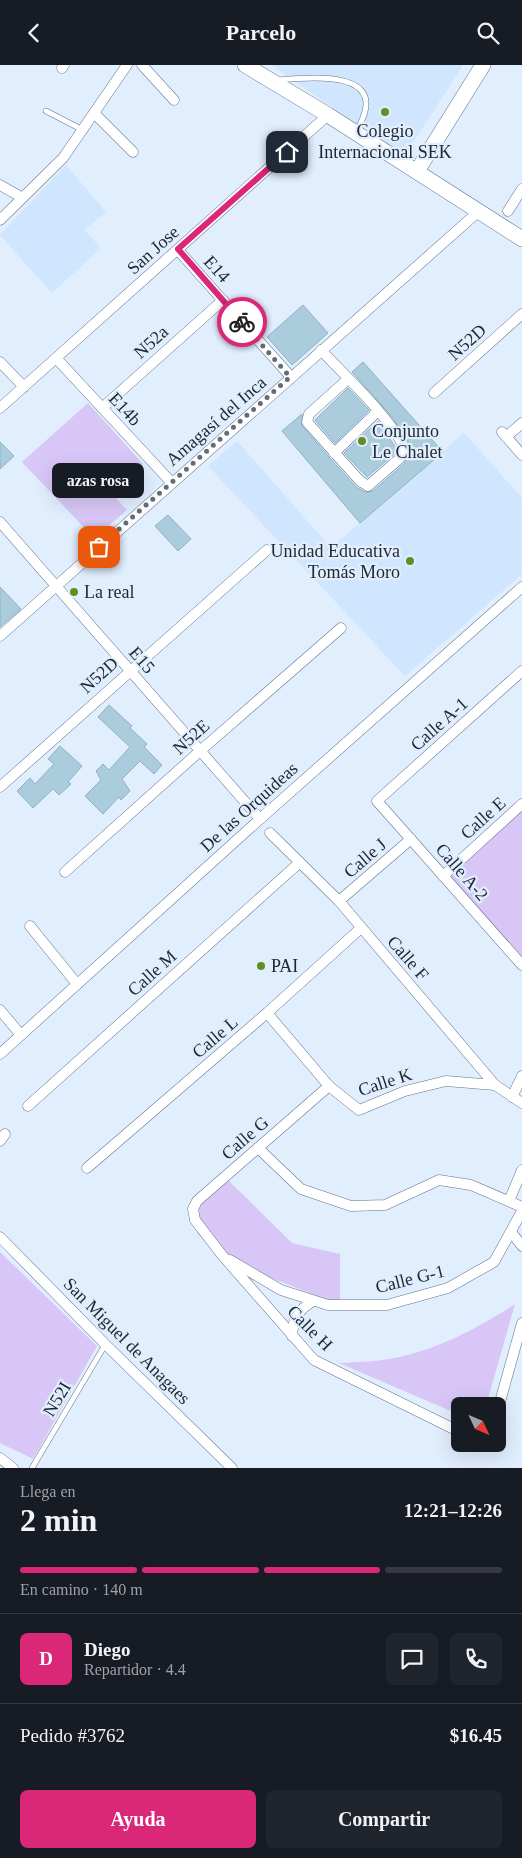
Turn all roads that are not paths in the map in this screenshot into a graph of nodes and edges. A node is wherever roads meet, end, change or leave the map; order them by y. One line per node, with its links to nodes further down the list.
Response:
1 (127, 65): 8 (street)
2 (142, 65): 6 (street)
3 (244, 65): 5 (street)
4 (483, 65): 13 (street)
5 (265, 73): 9 (street); 11 (lane)
6 (174, 100)
7 (46, 111): 10 (lane)
8 (94, 113): 10 (street); 12 (street)
9 (328, 115): 11 (street); 21 (street, San Jose)
10 (83, 130): 16 (street)
11 (356, 133): 13 (street)
12 (132, 152)
13 (417, 171): 18 (street)
14 (0, 185): 16 (street)
15 (522, 189): 17 (street)
16 (21, 197): 19 (street)
17 (508, 211)
18 (478, 212): 20 (street); 24 (street, Amagasí del Inca)
19 (0, 219)
20 (522, 239)
21 (178, 249): 22 (street, E14); 25 (street, San Jose)
22 (222, 300): 27 (street, E14); 32 (street, N52a)
23 (522, 314): 30 (street, N52D)
24 (321, 350): 27 (street, Amagasí del Inca); 28 (street)
25 (56, 358): 29 (street, San Jose); 32 (street, E14b)
26 (0, 362): 29 (street)
27 (290, 377): 37 (street, Amagasí del Inca)
28 (348, 379): 33 (street); 35 (street)
29 (24, 387): 31 (street, San Jose)
30 (434, 393)
31 (0, 408)
32 (102, 408): 37 (street, E14b)
33 (378, 412): 35 (street); 35 (street)
34 (522, 423): 36 (street)
35 (334, 453)
36 (522, 455)
37 (171, 482): 40 (street, Amagasí del Inca)
38 (0, 522): 40 (street, E15)
39 (267, 550): 44 (street, N52D)
40 (56, 586): 43 (street, Amagasí del Inca); 44 (street, E15)
41 (522, 587): 50 (street, De las Orquideas)
42 (340, 628): 46 (street, N52E)
43 (0, 636)
44 (129, 670): 46 (street, E15); 47 (street, N52D)
45 (522, 671): 48 (street, Calle A-1)
46 (200, 751): 50 (street, E15); 54 (street, N52E)
47 (0, 787)
48 (377, 801): 52 (street, Calle A-2)
49 (522, 804): 55 (street, Calle E)
50 (260, 819): 60 (street, De las Orquideas)
51 (270, 833): 53 (street, Calle F)
52 (412, 839): 55 (street, Calle A-2); 56 (street, Calle J)
53 (299, 863): 56 (street, Calle F); 70 (street, Calle M)
54 (65, 872)
55 (443, 875): 59 (street, Calle A-2)
56 (339, 901): 58 (street, Calle F)
57 (30, 926): 60 (street)
58 (361, 928): 62 (street, Calle L); 66 (street, Calle F)
59 (522, 965)
60 (78, 984): 63 (street, De las Orquideas)
61 (0, 1010): 63 (street)
62 (267, 1013): 67 (street, Calle K); 72 (street, Calle L)
63 (21, 1035): 64 (street, De las Orquideas)
64 (0, 1054)
65 (522, 1076): 68 (street)
66 (495, 1085): 67 (street, Calle K); 68 (street, Calle F)
67 (329, 1086): 71 (street, Calle G)
68 (512, 1097): 69 (street, Calle F)
69 (522, 1103)
70 (28, 1106)
71 (258, 1148): 74 (street); 76 (street, Calle G)
72 (87, 1168)
73 (522, 1170): 74 (street)
74 (509, 1201): 75 (street)
75 (522, 1209): 77 (street, Calle G-1)
76 (194, 1219): 80 (street, Calle H)
77 (511, 1232): 79 (street); 81 (street, Calle G-1)
78 (0, 1237): 84 (street, San Miguel de Anagaes)
79 (522, 1246)
80 (222, 1255): 81 (street, Calle G-1); 83 (street, Calle H)
81 (313, 1301): 83 (street)
82 (522, 1323): 85 (street)
83 (292, 1336): 86 (street, Calle H)
84 (106, 1345): 89 (lane, N52I); 90 (street, San Miguel de Anagaes)
85 (501, 1397)
86 (451, 1428)
87 (0, 1458): 88 (street)
88 (13, 1468)
89 (32, 1468)
90 (232, 1468)

